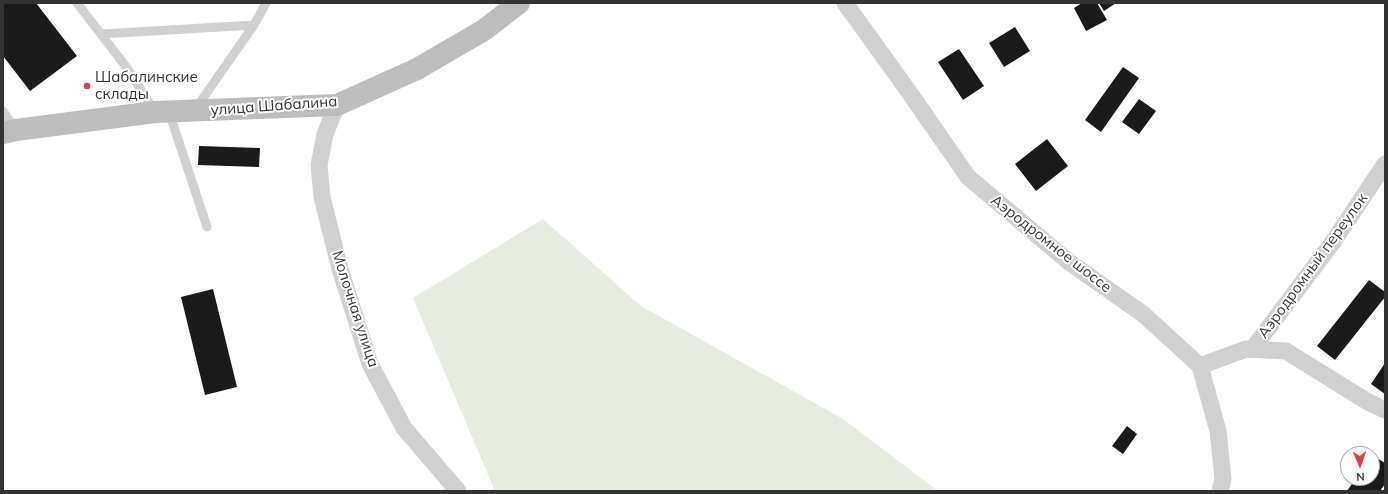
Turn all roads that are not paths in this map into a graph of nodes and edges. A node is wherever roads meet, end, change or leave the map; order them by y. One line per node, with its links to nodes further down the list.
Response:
1 (77, 3): 6 (lane)
2 (266, 3): 5 (lane)
3 (519, 3): 7 (main road, улица Шабалина)
4 (845, 3): 15 (street, Аэродромное шоссе)
5 (254, 25): 6 (lane); 9 (lane)
6 (101, 34): 10 (lane)
7 (337, 105): 9 (main road, улица Шабалина); 18 (street, Молочная улица)
8 (3, 111): 11 (lane)
9 (194, 111): 10 (main road, улица Шабалина)
10 (162, 112): 11 (main road, улица Шабалина); 13 (lane)
11 (10, 131)
12 (1385, 164): 14 (street, Аэродромный переулок)
13 (207, 227)
14 (1255, 349): 15 (street); 16 (street)
15 (1200, 366): 17 (street)
16 (1385, 410)
17 (1224, 487)
18 (458, 491)

